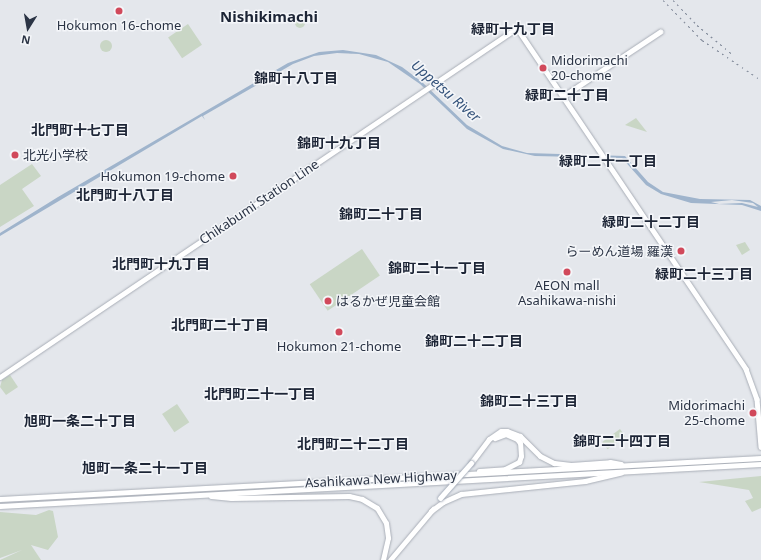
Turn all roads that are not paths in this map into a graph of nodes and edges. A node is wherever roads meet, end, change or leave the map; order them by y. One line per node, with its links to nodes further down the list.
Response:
1 (660, 32): 2 (main road)
2 (562, 97): 3 (main road, Chikabumi Station Line); 5 (main road)
3 (0, 377)
4 (484, 447): 8 (main road); 10 (main road); 13 (main road, bridge)
5 (761, 447)
6 (761, 458): 8 (main road, Asahikawa New Highway)
7 (761, 464): 9 (main road, Asahikawa New Highway)
8 (626, 466): 10 (main road, Asahikawa New Highway)
9 (632, 471): 11 (main road, Asahikawa New Highway); 13 (main road)
10 (449, 475): 12 (main road, Asahikawa New Highway)
11 (208, 495): 14 (main road, Asahikawa New Highway); 15 (main road)
12 (0, 499)
13 (442, 500): 16 (main road)
14 (0, 506)
15 (383, 560)
16 (390, 560)

